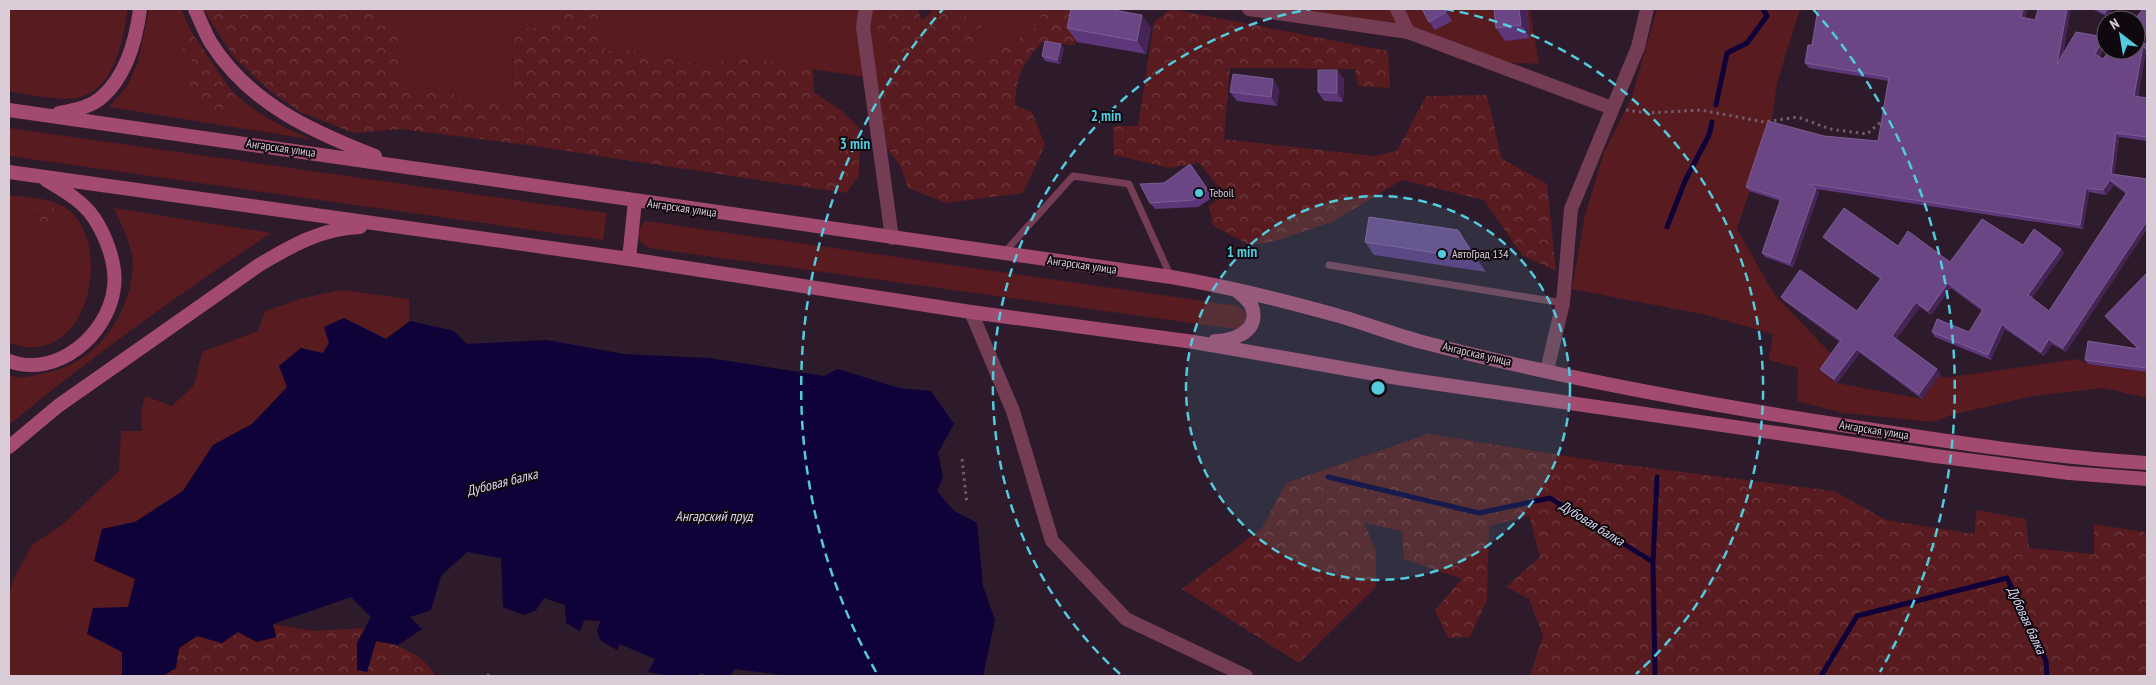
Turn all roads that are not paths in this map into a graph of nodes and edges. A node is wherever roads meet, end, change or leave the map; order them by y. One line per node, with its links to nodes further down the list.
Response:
1 (140, 9): 10 (main road)
2 (194, 9): 11 (main road)
3 (866, 9): 16 (street)
4 (1258, 9): 7 (street)
5 (1397, 9): 7 (street)
6 (1647, 9): 8 (street)
7 (1408, 32): 8 (street)
8 (1612, 108): 22 (street)
9 (9, 110): 10 (main road, Ангарская улица)
10 (36, 113): 11 (main road, Ангарская улица)
11 (396, 164): 14 (main road, Ангарская улица)
12 (9, 172): 13 (main road, Ангарская улица)
13 (41, 177): 15 (main road, Ангарская улица); 25 (main road)
14 (635, 201): 16 (main road, Ангарская улица); 18 (main road)
15 (390, 225): 18 (main road, Ангарская улица); 27 (main road)
16 (892, 238): 17 (main road, Ангарская улица)
17 (1002, 255): 20 (main road, Ангарская улица); 20 (lane)
18 (630, 259): 23 (main road, Ангарская улица)
19 (1329, 265): 22 (lane)
20 (1171, 277): 21 (main road, Ангарская улица)
21 (1235, 289): 24 (main road); 26 (main road, Ангарская улица)
22 (1563, 303): 26 (street)
23 (971, 312): 24 (main road, Ангарская улица); 30 (street)
24 (1194, 342): 29 (main road, Ангарская улица)
25 (9, 361)
26 (1547, 370): 28 (main road, Ангарская улица)
27 (9, 448)
28 (2147, 463)
29 (2147, 479)
30 (1246, 676)

